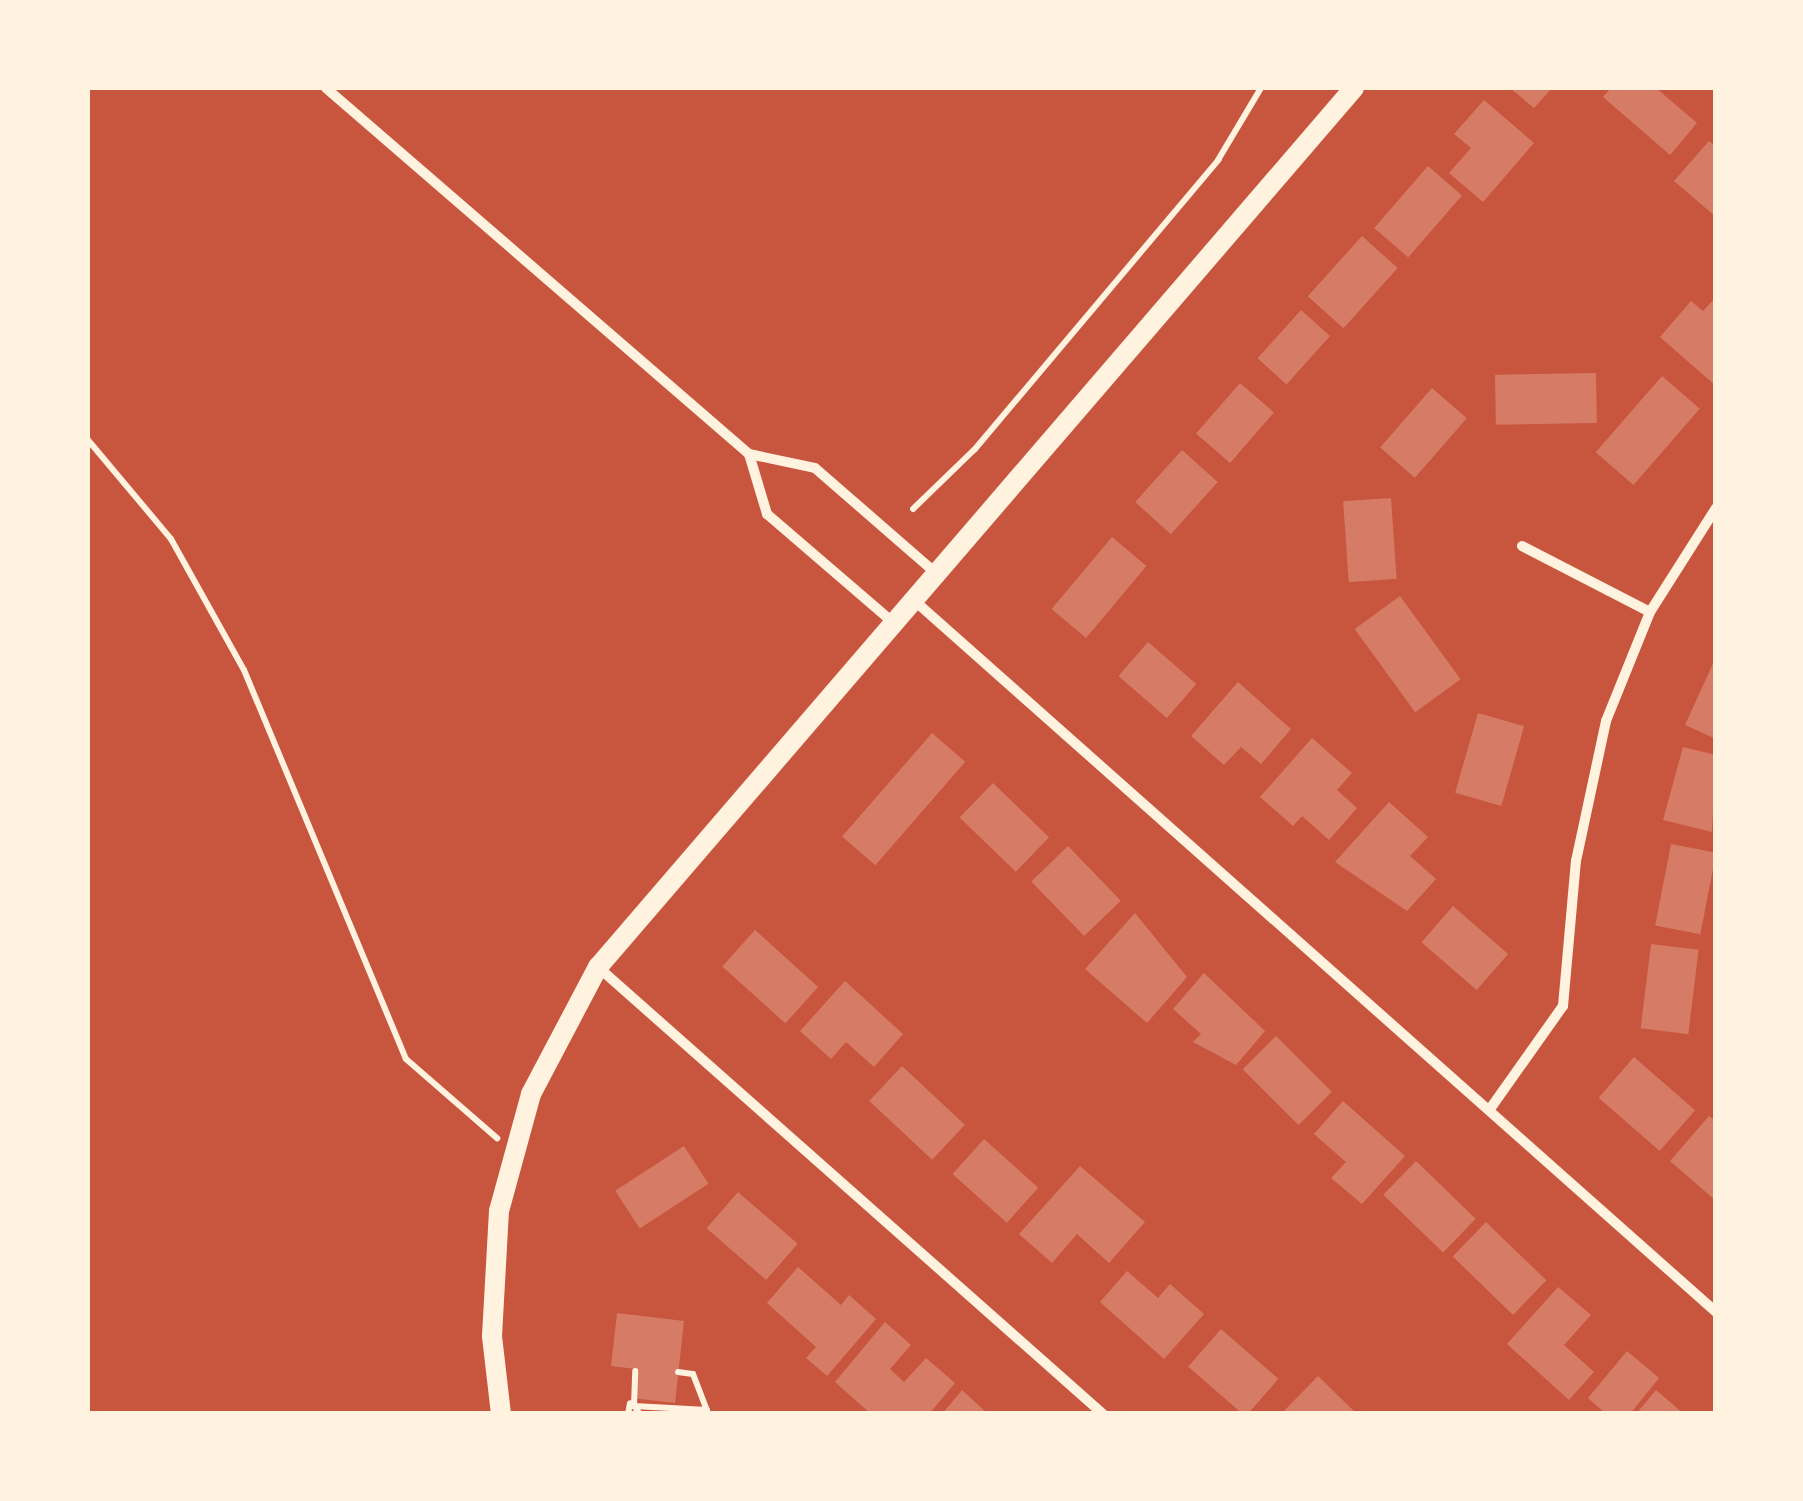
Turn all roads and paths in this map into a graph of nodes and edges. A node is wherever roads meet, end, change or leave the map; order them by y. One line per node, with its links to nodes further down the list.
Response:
1 (326, 88): 5 (street)
2 (1261, 88): 7 (path)
3 (1354, 88): 9 (main road)
4 (88, 440): 15 (path)
5 (748, 454): 9 (street); 12 (street)
6 (1716, 508): 11 (street)
7 (913, 509)
8 (1522, 546): 11 (street)
9 (939, 576): 10 (main road)
10 (916, 602): 12 (main road); 14 (street)
11 (1650, 612): 14 (street)
12 (896, 625): 13 (main road)
13 (598, 967): 15 (main road); 24 (street)
14 (1490, 1109): 16 (street)
15 (514, 1151): 21 (main road)
16 (1716, 1312)
17 (635, 1371): 19 (path)
18 (678, 1372): 20 (path)
19 (632, 1404): 20 (path); 22 (path); 23 (path)
20 (708, 1412)
21 (501, 1414)
22 (628, 1414)
23 (640, 1414)
24 (1103, 1414)

